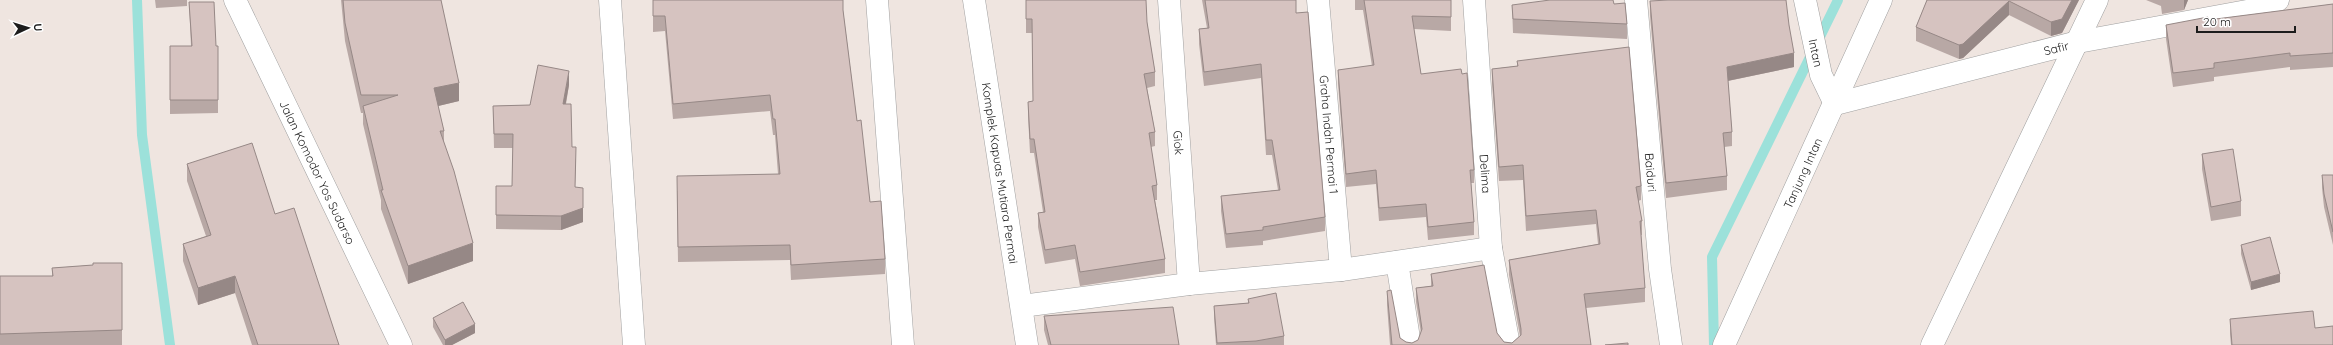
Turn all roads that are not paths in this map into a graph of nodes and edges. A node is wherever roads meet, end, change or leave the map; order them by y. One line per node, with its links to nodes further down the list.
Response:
1 (235, 0): 20 (street, Jalan Komodor Yos Sudarso)
2 (610, 0): 21 (street)
3 (877, 0): 22 (street)
4 (974, 0): 19 (street, Komplek Kapuas Mutiara Permai)
5 (1169, 0): 18 (street, Giok)
6 (1318, 0): 17 (street, Graha Indah Permai 1)
7 (1474, 0): 15 (street, Delima)
8 (1636, 0): 26 (street, Baiduri)
9 (1880, 0): 14 (street, Tanjung Intan)
10 (2097, 0): 13 (street)
11 (2278, 0): 13 (street, Safir)
12 (1805, 3): 14 (street, Intan)
13 (2078, 42): 14 (street, Safir); 28 (street)
14 (1834, 104): 27 (street, Tanjung Intan)
15 (1491, 248): 16 (street); 25 (street, Delima)
16 (1397, 262): 17 (street); 24 (street)
17 (1341, 270): 18 (street)
18 (1189, 284): 19 (street)
19 (1022, 306): 23 (street, Komplek Kapuas Mutiara Permai)
20 (401, 345)
21 (634, 345)
22 (904, 345)
23 (1027, 345)
24 (1410, 345)
25 (1509, 345)
26 (1671, 345)
27 (1724, 345)
28 (1932, 345)

